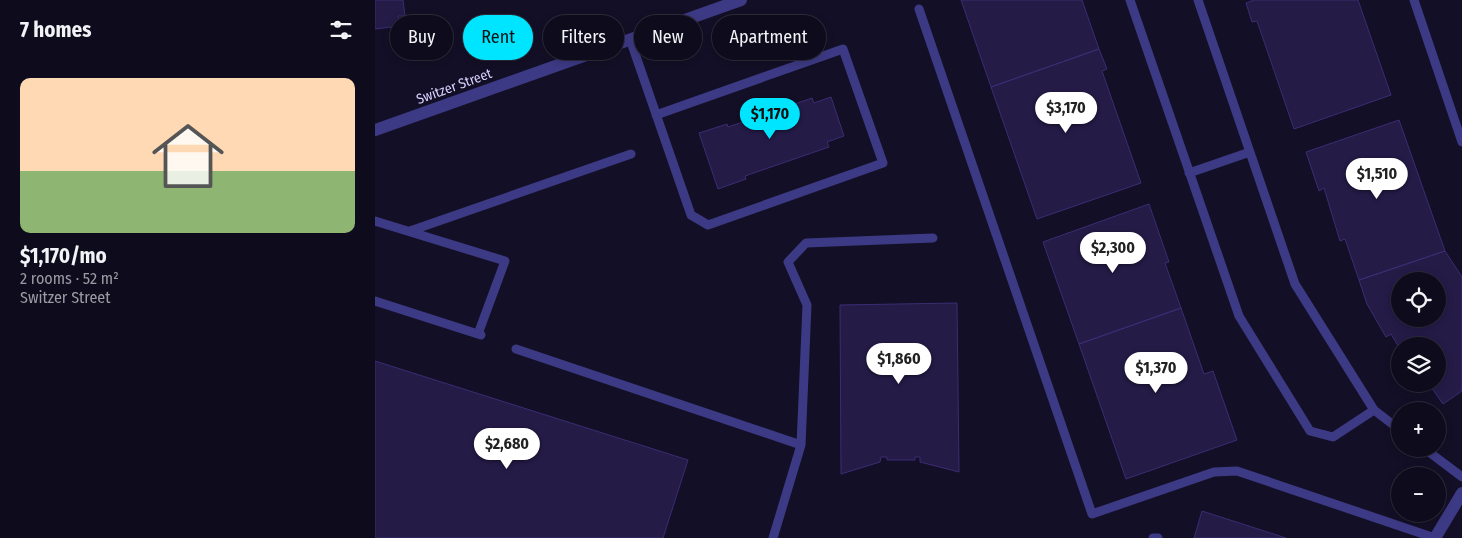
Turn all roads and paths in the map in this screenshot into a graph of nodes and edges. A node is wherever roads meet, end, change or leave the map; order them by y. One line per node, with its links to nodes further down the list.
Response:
1 (741, 0): 6 (street, Switzer Street)
2 (1130, 0): 12 (lane)
3 (1198, 0): 10 (lane)
4 (1414, 0): 9 (lane)
5 (919, 9): 27 (lane)
6 (630, 40): 7 (lane); 8 (street, Switzer Street)
7 (656, 115): 7 (lane)
8 (375, 130)
9 (1462, 142)
10 (1250, 152): 12 (lane); 18 (lane)
11 (631, 154): 14 (lane)
12 (1189, 173): 18 (lane)
13 (375, 221): 14 (lane)
14 (410, 232): 16 (lane)
15 (933, 238): 20 (lane)
16 (375, 301)
17 (516, 349): 20 (lane)
18 (1374, 410): 19 (lane)
19 (1391, 423)
20 (801, 445): 24 (lane)
21 (1436, 457): 22 (lane)
22 (1462, 477)
23 (1462, 493): 27 (street)
24 (773, 538)
25 (1153, 538): 26 (lane)
26 (1158, 538)
27 (1435, 538)

